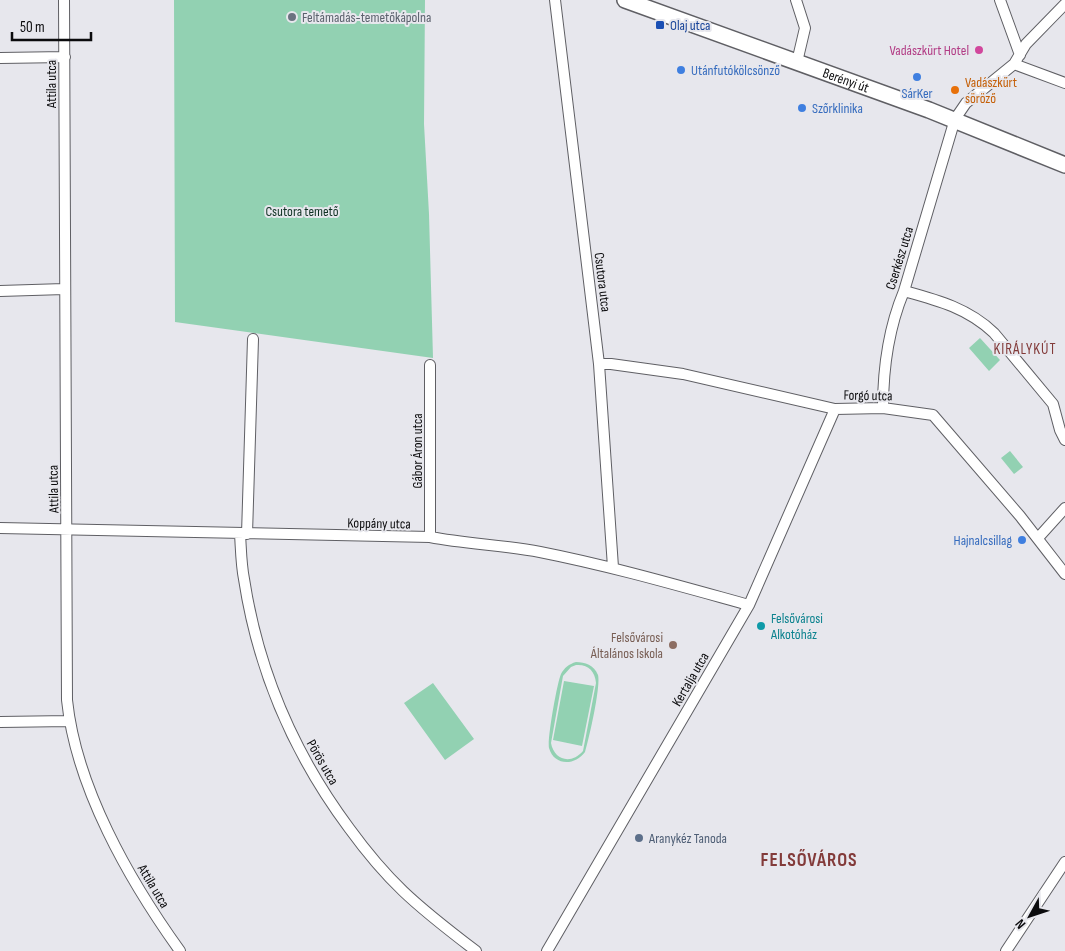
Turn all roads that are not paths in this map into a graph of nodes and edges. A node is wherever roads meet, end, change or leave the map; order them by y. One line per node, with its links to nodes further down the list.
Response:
1 (64, 0): 7 (street, Attila utca)
2 (554, 0): 18 (street, Csutora utca)
3 (625, 0): 10 (main road, Berényi út)
4 (796, 0): 10 (street)
5 (1000, 0): 9 (street)
6 (1065, 4): 9 (street)
7 (64, 57): 8 (street); 14 (street, Attila utca)
8 (0, 58)
9 (1017, 59): 11 (street); 12 (street)
10 (797, 62): 12 (main road, Berényi út)
11 (1065, 83)
12 (954, 119): 13 (main road, Berényi út); 16 (street, Cserkész utca)
13 (1065, 165)
14 (64, 289): 15 (street); 25 (street, Attila utca)
15 (0, 291)
16 (904, 291): 20 (street, Cserkész utca); 22 (street)
17 (253, 339): 26 (street, Pörös utca)
18 (599, 364): 21 (street, Forgó utca); 29 (street, Csutora utca)
19 (430, 365): 27 (street, Gábor Áron utca)
20 (883, 408): 21 (street, Forgó utca); 28 (street, Forgó utca)
21 (835, 409): 31 (street, Kertalja utca)
22 (1065, 440)
23 (1065, 508): 28 (street)
24 (0, 528): 25 (street, Koppány utca)
25 (67, 528): 26 (street, Koppány utca); 32 (street, Attila utca)
26 (244, 534): 27 (street, Koppány utca); 36 (street, Pörös utca)
27 (430, 537): 29 (street, Koppány utca)
28 (1038, 538): 30 (street, Forgó utca)
29 (613, 568): 31 (street, Koppány utca)
30 (1065, 574)
31 (749, 605): 37 (street, Kertalja utca)
32 (69, 721): 33 (street); 35 (street, Attila utca)
33 (0, 722)
34 (1065, 862): 38 (street)
35 (180, 951)
36 (476, 951)
37 (546, 951)
38 (1006, 951)

